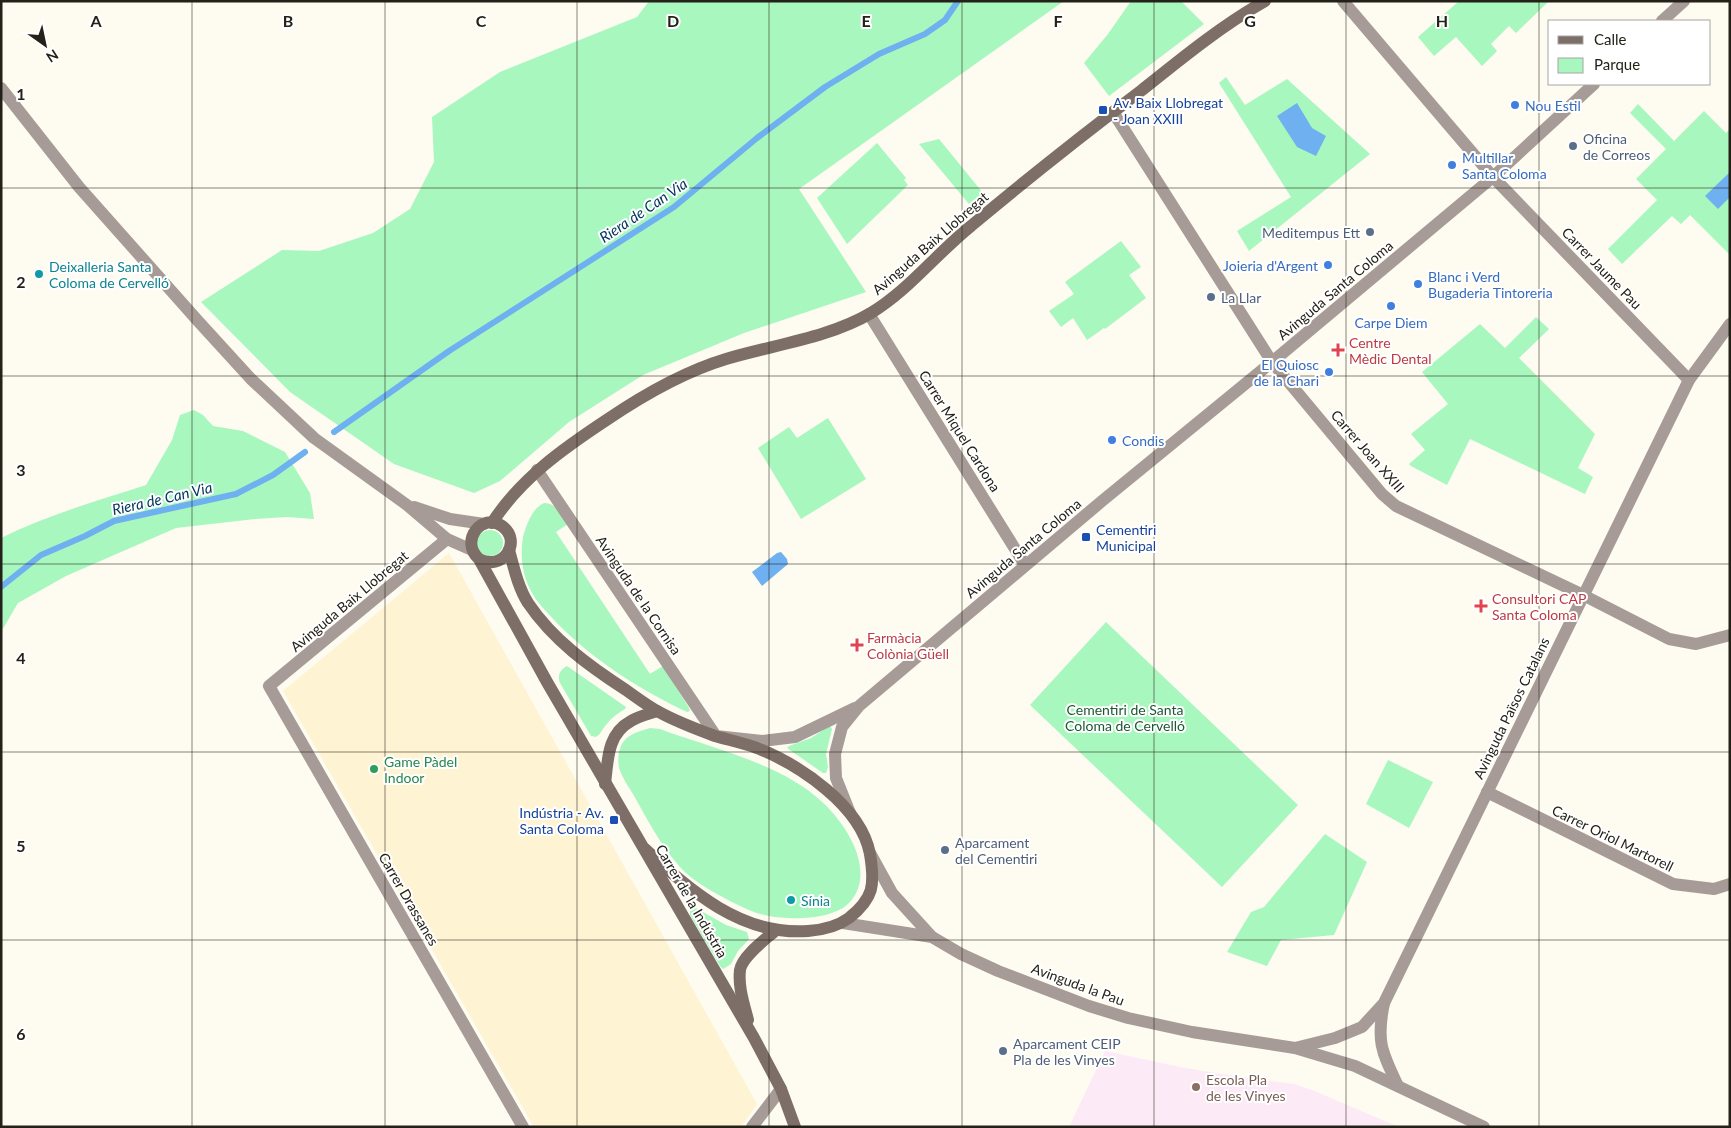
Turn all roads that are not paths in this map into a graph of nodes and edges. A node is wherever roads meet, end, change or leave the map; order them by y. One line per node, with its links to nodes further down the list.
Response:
1 (1265, 1): 7 (street, Avinguda Baix Llobregat)
2 (1343, 1): 8 (street, Carrer Jaume Pau)
3 (1684, 1): 4 (street)
4 (1663, 20)
5 (1593, 85): 8 (street, Avinguda Santa Coloma)
6 (1, 88): 14 (street)
7 (1113, 112): 9 (street, Avinguda Baix Llobregat); 11 (street, Carrer Joan XXIII)
8 (1494, 177): 11 (street, Avinguda Santa Coloma); 12 (street, Carrer Jaume Pau)
9 (869, 314): 13 (street, Avinguda Baix Llobregat); 19 (street, Carrer Miquel Cardona)
10 (1730, 324): 12 (street, Avinguda Països Catalans)
11 (1272, 362): 19 (street, Avinguda Santa Coloma); 20 (street, Carrer Joan XXIII)
12 (1689, 380): 20 (street, Avinguda Països Catalans)
13 (537, 470): 15 (street, Avinguda Baix Llobregat); 25 (street, Avinguda de la Cornisa)
14 (407, 505): 15 (street); 16 (street)
15 (488, 523): 17 (street); 18 (street)
16 (447, 539): 18 (street); 22 (street, Avinguda Baix Llobregat)
17 (509, 550): 18 (street); 24 (street)
18 (475, 555): 26 (street, Carrer de la Indústria)
19 (1025, 564): 23 (street, Avinguda Santa Coloma)
20 (1583, 595): 21 (street, Carrer Joan XXIII); 27 (street, Avinguda Països Catalans)
21 (1730, 635)
22 (269, 686): 40 (street, Carrer Drassanes)
23 (859, 706): 25 (street, Avinguda Santa Coloma); 28 (street, Avinguda Santa Coloma)
24 (657, 712): 25 (street); 26 (street)
25 (716, 736): 28 (street)
26 (605, 784): 29 (street, Carrer de la Indústria)
27 (1487, 792): 31 (street, Carrer Oriol Martorell); 35 (street, Avinguda Països Catalans)
28 (850, 813): 30 (street)
29 (645, 849): 33 (street, Avinguda la Pau); 36 (street, Carrer de la Indústria)
30 (870, 852): 32 (street); 34 (street)
31 (1730, 884)
32 (843, 923): 33 (street, Avinguda la Pau); 34 (street, Avinguda la Pau)
33 (776, 930): 36 (street)
34 (932, 937): 37 (street, Avinguda la Pau)
35 (1384, 1003): 37 (street, Avinguda Països Catalans); 38 (street, Avinguda Països Catalans)
36 (751, 1034): 39 (street)
37 (1295, 1048): 38 (street, Avinguda la Pau)
38 (1398, 1086): 43 (street, Avinguda la Pau)
39 (781, 1090): 41 (street); 42 (street)
40 (523, 1127)
41 (752, 1127)
42 (795, 1127)
43 (1484, 1127)

